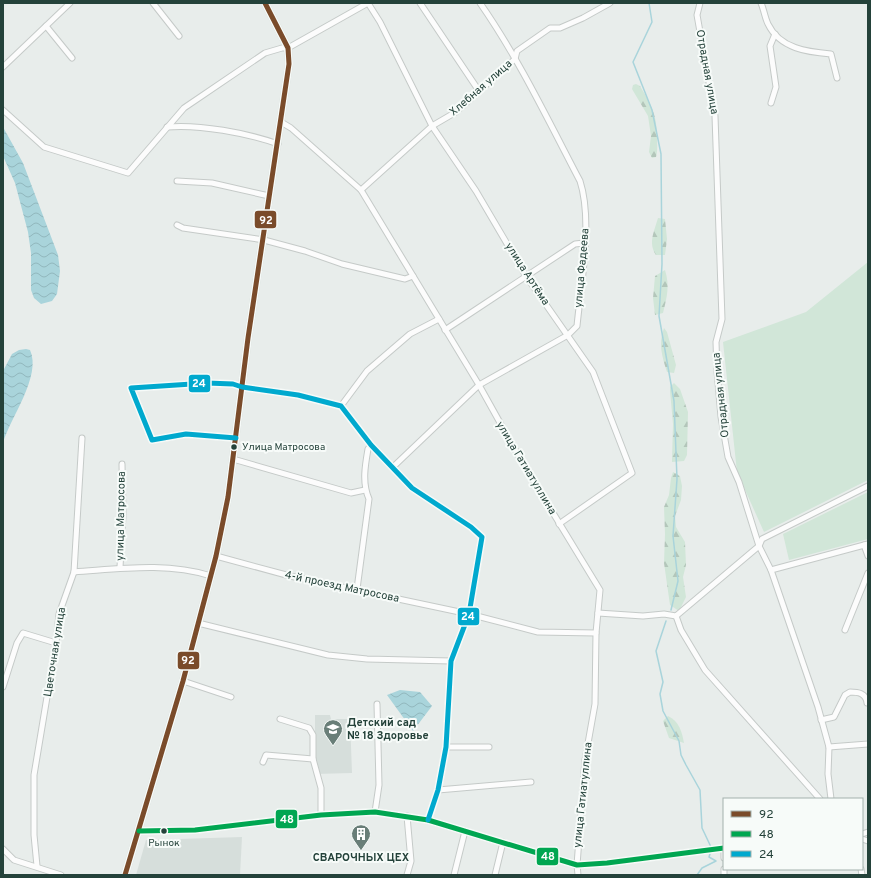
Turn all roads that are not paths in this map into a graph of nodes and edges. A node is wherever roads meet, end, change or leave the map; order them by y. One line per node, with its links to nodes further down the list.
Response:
1 (70, 3): 10 (street)
2 (153, 3): 12 (street)
3 (265, 3): 13 (main road)
4 (368, 3): 13 (street); 22 (street, улица Артёма)
5 (420, 3): 18 (street)
6 (480, 3): 15 (street, улица Фадеева)
7 (610, 3): 15 (street, Хлебная улица)
8 (700, 3): 49 (street, Отрадная улица)
9 (761, 3): 11 (street)
10 (46, 26): 14 (street); 16 (street)
11 (776, 34): 17 (street); 19 (street)
12 (179, 36)
13 (288, 48): 21 (main road); 23 (street)
14 (72, 58)
15 (515, 59): 18 (street, Хлебная улица); 30 (street, улица Фадеева)
16 (3, 67)
17 (837, 78)
18 (479, 91): 22 (street, Хлебная улица)
19 (771, 103)
20 (3, 110): 23 (street)
21 (281, 122): 24 (main road); 26 (street, улица Гатиатуллина)
22 (432, 126): 26 (street, Хлебная улица); 32 (street, улица Артёма)
23 (167, 127): 24 (street)
24 (278, 144): 27 (main road)
25 (177, 181): 27 (street)
26 (361, 190): 31 (street, улица Гатиатуллина)
27 (270, 196): 29 (main road)
28 (177, 225): 29 (street)
29 (264, 240): 31 (street); 37 (main road)
30 (584, 243): 32 (street); 35 (street, улица Фадеева)
31 (413, 276): 33 (street, улица Гатиатуллина)
32 (526, 276): 34 (street); 35 (street, улица Артёма)
33 (439, 319): 34 (street, улица Гатиатуллина); 38 (street)
34 (445, 330): 36 (street, улица Гатиатуллина)
35 (568, 335): 36 (street, улица Фадеева); 47 (street, улица Артёма)
36 (479, 386): 44 (street, улица Фадеева); 47 (street, улица Гатиатуллина)
37 (242, 387): 38 (street); 40 (main road); 40 (street)
38 (341, 406): 41 (street)
39 (82, 438): 54 (street, Цветочная улица)
40 (236, 438): 42 (main road)
41 (371, 445): 44 (street); 46 (street)
42 (233, 459): 46 (street); 50 (main road)
43 (122, 464): 52 (street, улица Матросова)
44 (392, 467): 59 (street)
45 (868, 486): 49 (street)
46 (365, 490): 57 (street)
47 (559, 524): 58 (street, улица Гатиатуллина)
48 (866, 545): 51 (street); 53 (street)
49 (759, 546): 53 (street, Отрадная улица); 60 (street)
50 (216, 556): 56 (main road); 57 (street, 4-й проезд Матросова)
51 (868, 556)
52 (120, 568): 54 (street); 56 (street)
53 (771, 570): 72 (street, Отрадная улица)
54 (74, 572): 64 (street, Цветочная улица)
55 (868, 573): 62 (street)
56 (211, 576): 61 (main road)
57 (357, 589): 59 (street, 4-й проезд Матросова)
58 (598, 613): 60 (street); 63 (street, улица Гатиатуллина)
59 (469, 614): 63 (street, 4-й проезд Матросова); 65 (street)
60 (676, 616): 81 (street)
61 (198, 623): 65 (street); 66 (main road)
62 (845, 630)
63 (596, 633): 92 (street, улица Гатиатуллина)
64 (56, 643): 67 (street); 93 (street, Цветочная улица)
65 (451, 661): 75 (street)
66 (183, 681): 68 (street); 87 (main road)
67 (3, 687)
68 (232, 697)
69 (867, 703): 72 (street)
70 (377, 704): 83 (street)
71 (280, 719): 77 (street)
72 (821, 720): 76 (street, Отрадная улица)
73 (868, 744): 76 (street)
74 (489, 746): 75 (street)
75 (446, 747): 80 (street)
76 (828, 747): 82 (street, Отрадная улица)
77 (313, 760): 78 (street); 84 (street)
78 (263, 762)
79 (531, 782): 80 (street)
80 (438, 790): 86 (street)
81 (819, 798)
82 (831, 798)
83 (376, 812): 84 (street); 85 (street)
84 (322, 815): 87 (street)
85 (407, 816): 86 (street); 96 (street)
86 (428, 820): 88 (street)
87 (139, 831): 95 (main road)
88 (466, 831): 89 (street); 97 (street)
89 (503, 842): 92 (street); 98 (street)
90 (723, 848): 92 (street)
91 (3, 849): 93 (street)
92 (577, 865): 99 (street, улица Гатиатуллина)
93 (37, 866): 94 (street)
94 (61, 875)
95 (125, 875)
96 (407, 875)
97 (454, 875)
98 (495, 875)
99 (578, 875)

